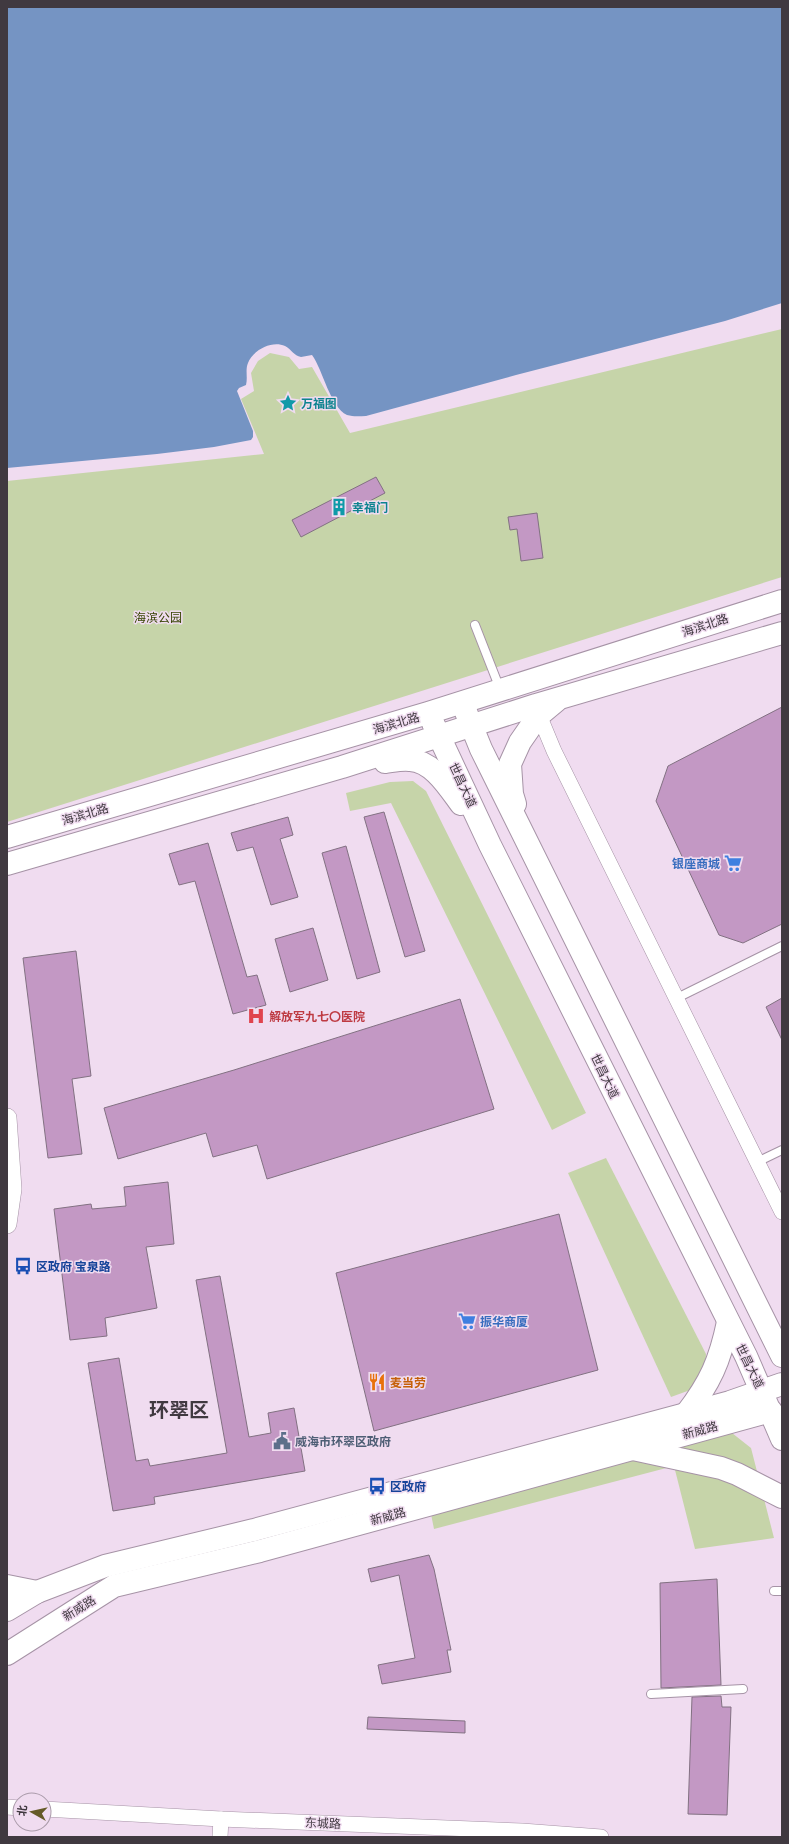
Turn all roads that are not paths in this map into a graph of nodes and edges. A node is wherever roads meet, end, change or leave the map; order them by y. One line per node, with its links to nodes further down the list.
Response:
1 (782, 601): 4 (main road, 海滨北路)
2 (475, 626): 4 (lane)
3 (782, 633): 6 (main road)
4 (500, 690): 5 (main road, 海滨北路)
5 (461, 702): 7 (main road, 海滨北路); 8 (main road)
6 (537, 711): 8 (main road, 海滨北路); 12 (main road); 16 (street)
7 (428, 713): 9 (main road, 世昌大道); 11 (main road, 海滨北路)
8 (471, 726): 9 (main road, 海滨北路); 12 (main road)
9 (440, 737): 10 (main road, 海滨北路); 13 (main road, 世昌大道)
10 (342, 767): 13 (main road); 14 (main road, 海滨北路)
11 (7, 837)
12 (525, 838): 24 (main road)
13 (490, 845): 23 (main road, 世昌大道)
14 (7, 864)
15 (782, 946): 16 (lane)
16 (677, 998): 19 (street)
17 (7, 1118): 20 (street)
18 (782, 1150): 19 (lane)
19 (757, 1162): 21 (street)
20 (10, 1188): 22 (street)
21 (782, 1212)
22 (7, 1224)
23 (728, 1322): 26 (main road, 世昌大道); 28 (main road)
24 (773, 1323): 25 (main road)
25 (782, 1356)
26 (772, 1388): 27 (main road, 世昌大道); 28 (main road, 新威路)
27 (776, 1409): 29 (main road, 世昌大道); 30 (main road, 新威路)
28 (686, 1414): 32 (main road, 新威路)
29 (782, 1439)
30 (633, 1449): 31 (main road); 32 (main road, 新威路)
31 (782, 1497)
32 (239, 1545): 34 (main road, 新威路); 36 (main road, 新威路)
33 (7, 1586): 34 (main road)
34 (37, 1592): 35 (main road, 新威路)
35 (7, 1610)
36 (7, 1654)
37 (743, 1689): 38 (lane)
38 (651, 1694)
39 (52, 1809): 40 (street, 东城路)
40 (221, 1819): 41 (street, 东城路); 42 (street)
41 (522, 1834): 43 (street, 东城路)
42 (220, 1837)
43 (601, 1837)

